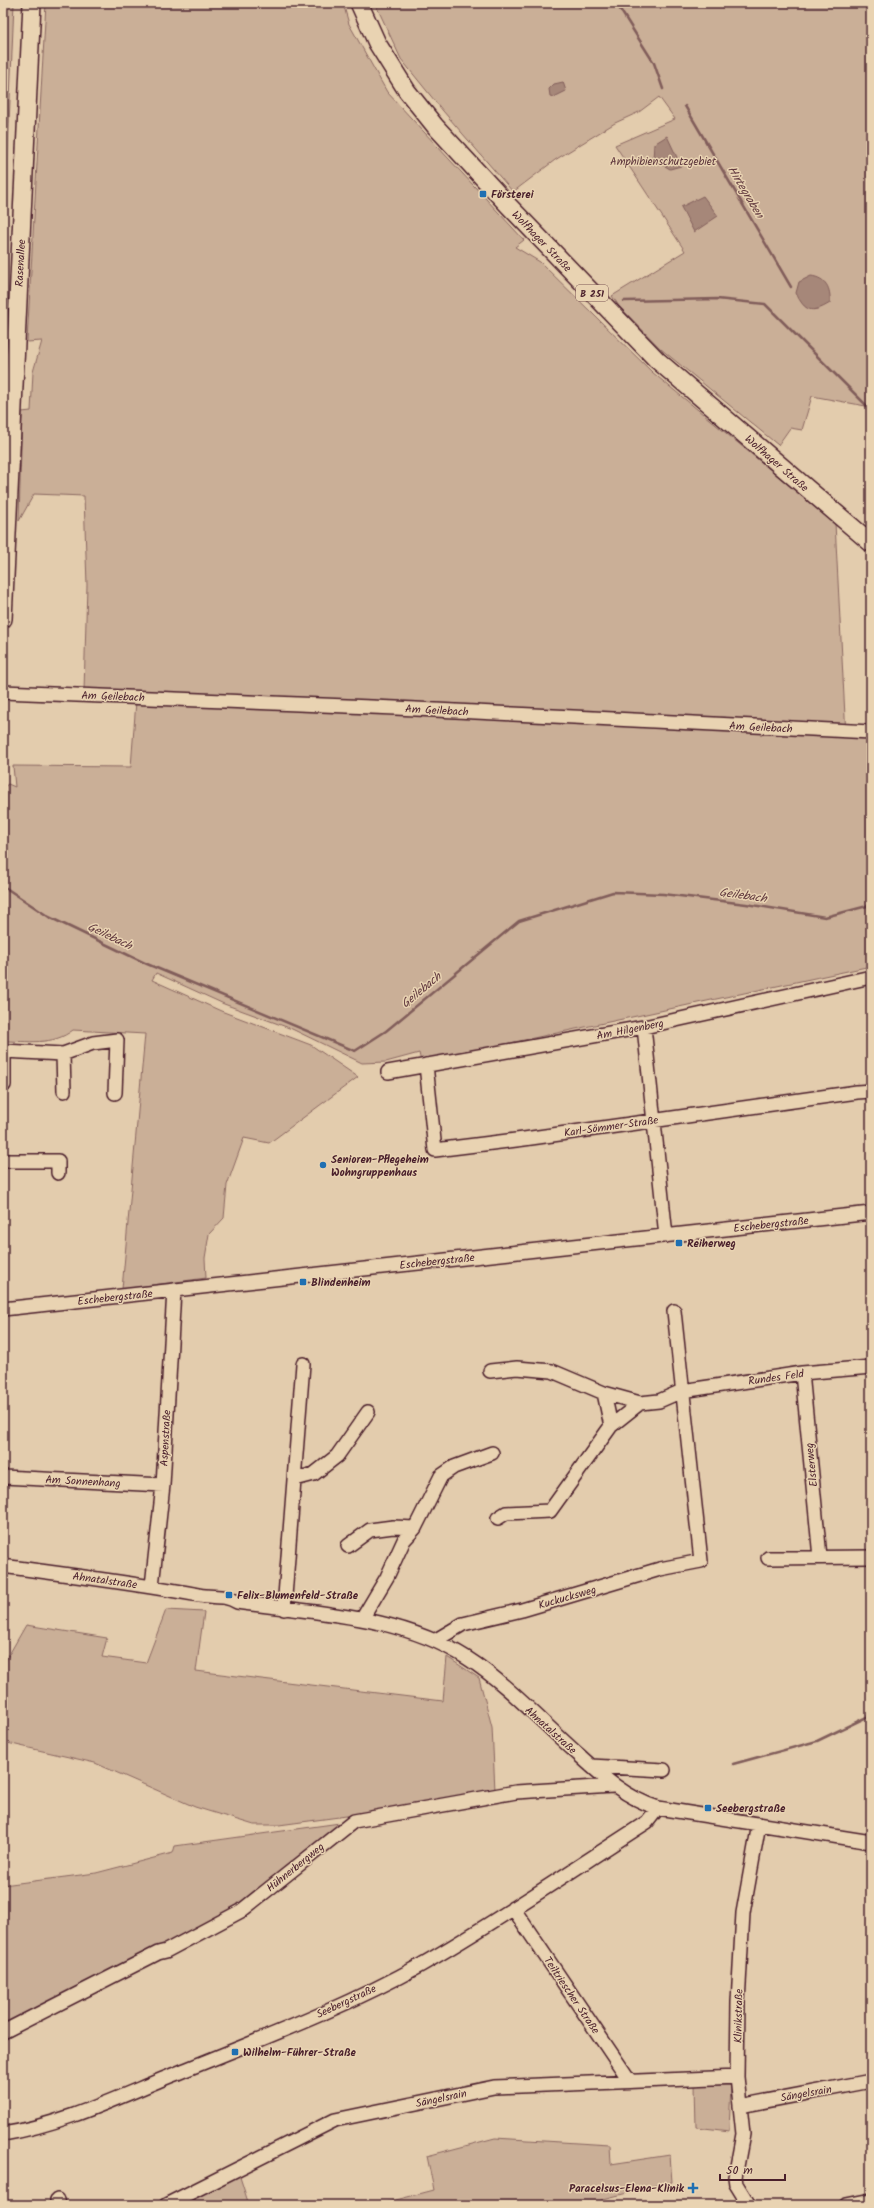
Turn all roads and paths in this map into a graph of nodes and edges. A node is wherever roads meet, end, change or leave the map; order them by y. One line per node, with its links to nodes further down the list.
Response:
1 (32, 3): 4 (main road, Rasenallee)
2 (358, 3): 3 (main road, Wolfhager Straße / B 251)
3 (871, 543)
4 (3, 619)
5 (3, 692): 6 (street, Am Geilebach)
6 (871, 732)
7 (871, 978): 8 (street, Am Hilgenberg)
8 (644, 1027): 11 (street, Am Hilgenberg); 17 (street)
9 (4, 1051): 10 (street); 13 (street)
10 (63, 1054): 14 (street); 16 (street)
11 (426, 1066): 12 (street, Am Hilgenberg); 17 (street, Karl-Sömmer-Straße)
12 (388, 1072)
13 (4, 1086)
14 (64, 1091)
15 (871, 1091): 17 (street, Karl-Sömmer-Straße)
16 (115, 1093)
17 (655, 1120): 21 (street)
18 (3, 1161): 19 (street)
19 (58, 1172)
20 (871, 1213): 21 (street, Eschebergstraße)
21 (666, 1236): 22 (street, Eschebergstraße)
22 (174, 1290): 23 (street, Eschebergstraße); 37 (street, Aspenstraße)
23 (3, 1309)
24 (674, 1311): 29 (street)
25 (303, 1364): 36 (street)
26 (871, 1367): 28 (street, Rundes Feld)
27 (490, 1371): 30 (street, Rundes Feld)
28 (802, 1373): 29 (street, Rundes Feld); 41 (street, Elsterweg)
29 (682, 1391): 31 (street, Rundes Feld); 48 (street, Kuckucksweg)
30 (604, 1393): 31 (street, Rundes Feld); 33 (street)
31 (640, 1402): 33 (street)
32 (368, 1412): 36 (street)
33 (611, 1426): 38 (street)
34 (492, 1453): 39 (street)
35 (3, 1477): 37 (street, Am Sonnenhang)
36 (295, 1479): 46 (street)
37 (163, 1485): 45 (street, Aspenstraße)
38 (498, 1518)
39 (415, 1528): 40 (street); 47 (street)
40 (348, 1546)
41 (820, 1557): 42 (street); 43 (street)
42 (871, 1557)
43 (768, 1558)
44 (3, 1566): 45 (street, Ahnatalstraße)
45 (152, 1586): 46 (street, Ahnatalstraße)
46 (284, 1609): 47 (street, Ahnatalstraße)
47 (362, 1619): 48 (street, Ahnatalstraße)
48 (436, 1640): 49 (street, Ahnatalstraße)
49 (591, 1766): 50 (street); 51 (street, Ahnatalstraße)
50 (664, 1770)
51 (613, 1786): 52 (street, Ahnatalstraße); 56 (street, Hühnerbergweg)
52 (658, 1808): 53 (street, Ahnatalstraße); 55 (street, Seebergstraße)
53 (758, 1824): 54 (street, Ahnatalstraße); 57 (street, Klinikstraße)
54 (871, 1842)
55 (513, 1908): 58 (street, Teiltriescher Straße); 61 (street, Seebergstraße)
56 (3, 2032)
57 (737, 2077): 58 (street, Sängelsrain); 60 (street, Klinikstraße)
58 (630, 2081): 63 (street, Sängelsrain)
59 (871, 2081): 60 (street, Sängelsrain)
60 (740, 2106): 64 (street, Klinikstraße)
61 (3, 2134)
62 (871, 2200): 65 (street)
63 (166, 2205)
64 (749, 2205)
65 (846, 2205)

